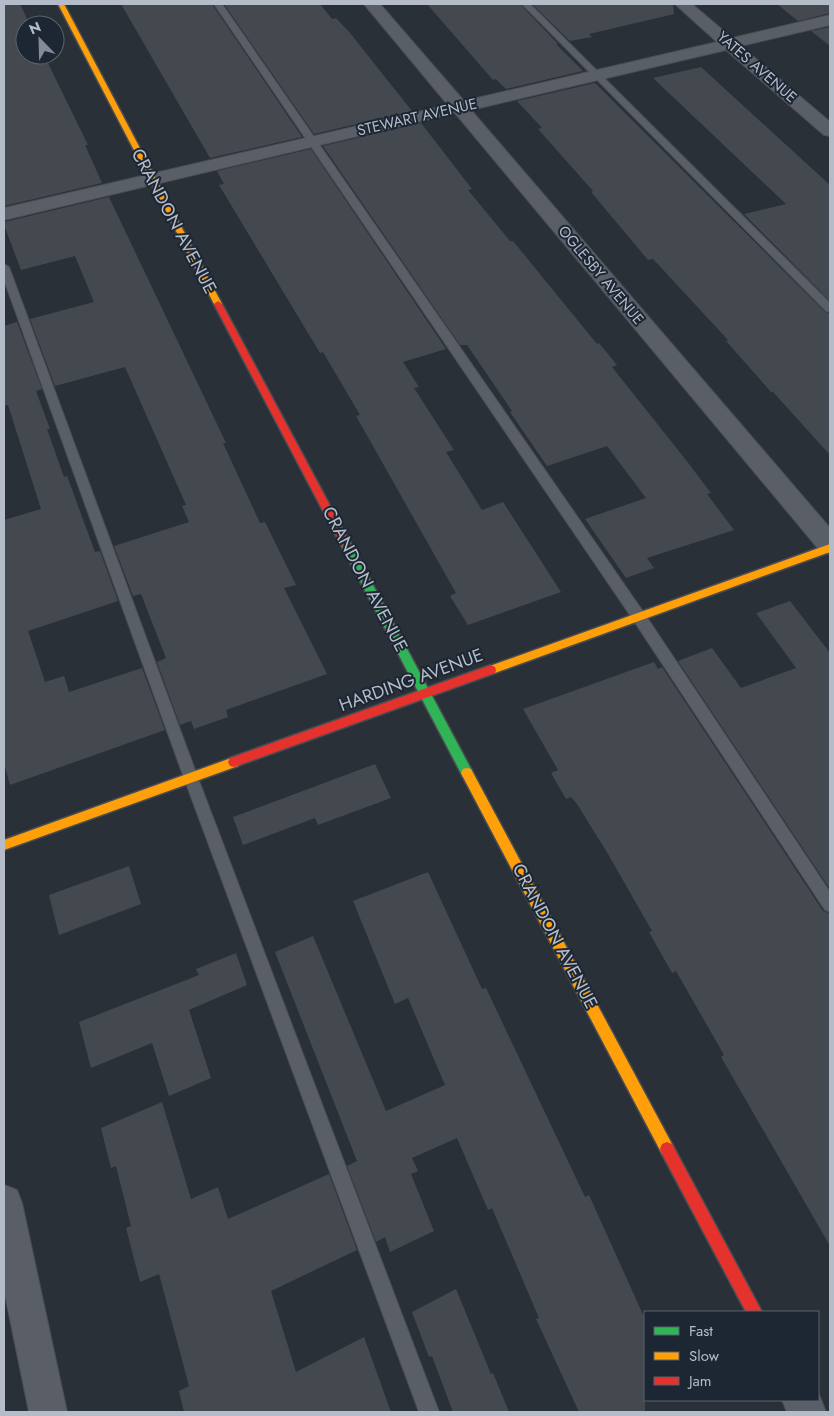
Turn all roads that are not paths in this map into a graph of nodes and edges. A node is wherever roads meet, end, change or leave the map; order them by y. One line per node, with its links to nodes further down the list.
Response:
1 (61, 4): 12 (street, CRANDON AVENUE)
2 (218, 4): 11 (lane)
3 (372, 4): 9 (street, OGLESBY AVENUE)
4 (526, 4): 8 (lane)
5 (683, 4): 7 (street, YATES AVENUE)
6 (830, 20): 7 (street, STEWART AVENUE)
7 (729, 44): 8 (street, STEWART AVENUE); 10 (street, YATES AVENUE)
8 (596, 75): 9 (street, STEWART AVENUE); 15 (lane)
9 (458, 107): 11 (street, STEWART AVENUE); 16 (street, OGLESBY AVENUE)
10 (830, 131)
11 (312, 142): 12 (street, STEWART AVENUE); 17 (lane)
12 (151, 179): 13 (street, STEWART AVENUE); 18 (street, CRANDON AVENUE)
13 (4, 214)
14 (4, 267): 19 (lane)
15 (830, 309)
16 (830, 546): 17 (street, HARDING AVENUE)
17 (639, 617): 18 (street, HARDING AVENUE); 21 (lane)
18 (426, 693): 19 (street, HARDING AVENUE); 23 (street, CRANDON AVENUE)
19 (191, 778): 20 (street, HARDING AVENUE); 25 (lane)
20 (4, 845)
21 (830, 905)
22 (4, 1203): 24 (street)
23 (753, 1311)
24 (48, 1412)
25 (429, 1412)

